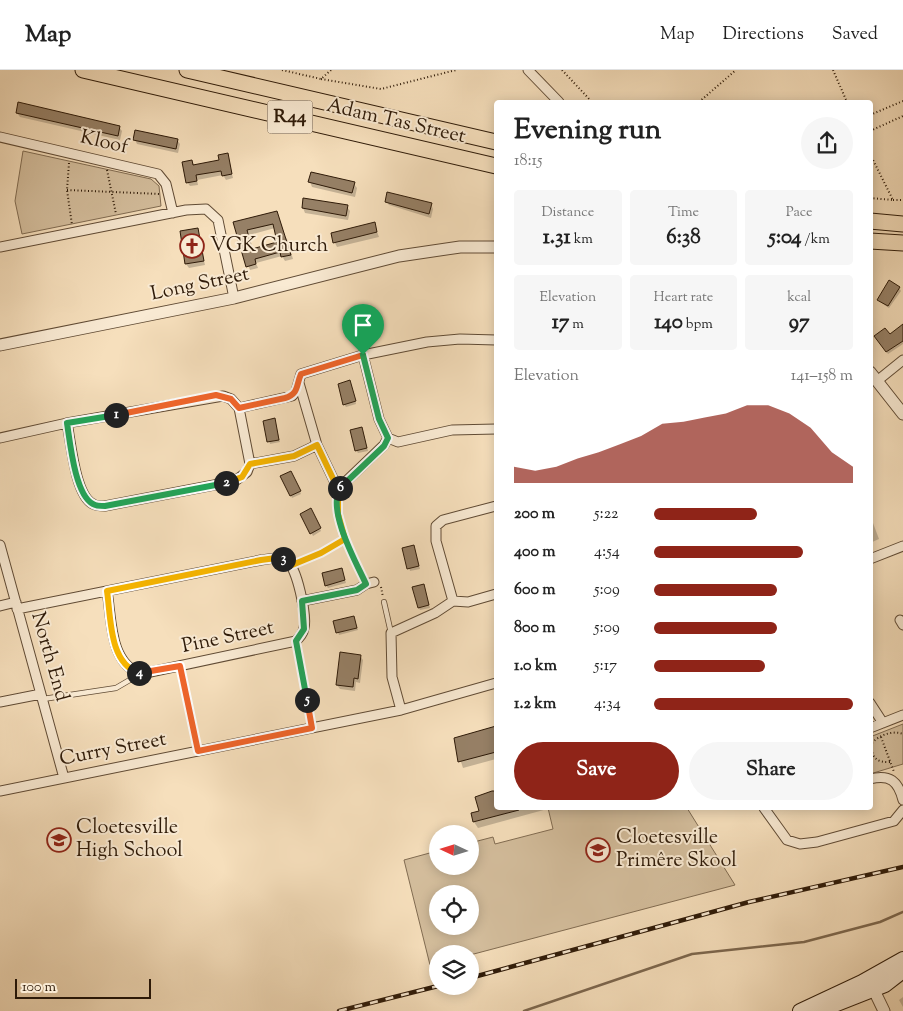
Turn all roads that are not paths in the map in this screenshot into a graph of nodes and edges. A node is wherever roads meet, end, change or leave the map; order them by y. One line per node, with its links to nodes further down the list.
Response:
1 (82, 70): 7 (main road, Adam Tas Street / R44)
2 (187, 70): 6 (main road, Adam Tas Street / R44)
3 (528, 70): 4 (street)
4 (557, 100)
5 (0, 137): 8 (street, Kloof)
6 (494, 142)
7 (494, 166)
8 (173, 213): 14 (street); 15 (street)
9 (873, 221): 10 (main road)
10 (903, 224)
11 (873, 241): 12 (main road)
12 (903, 243)
13 (494, 247): 15 (street, Long Street)
14 (0, 248)
15 (234, 298): 17 (street, Long Street)
16 (494, 340): 18 (street)
17 (0, 345)
18 (363, 355): 21 (street); 27 (street)
19 (903, 360): 20 (street)
20 (873, 377): 23 (street)
21 (299, 383): 22 (street); 28 (street)
22 (239, 408): 24 (street); 29 (street)
23 (903, 414)
24 (67, 423): 26 (street); 29 (street)
25 (494, 429): 27 (street)
26 (0, 438)
27 (388, 438): 28 (street)
28 (317, 445): 29 (street)
29 (250, 464)
30 (494, 507): 38 (street)
31 (0, 545): 41 (street, North End)
32 (903, 546): 33 (street)
33 (873, 558)
34 (373, 584): 37 (street)
35 (107, 591): 37 (street, Pine Street); 41 (street); 45 (street)
36 (494, 596): 38 (street)
37 (302, 601): 43 (street, Pine Street)
38 (453, 601): 42 (street)
39 (384, 602): 42 (lane)
40 (0, 606): 41 (street)
41 (16, 606): 47 (street, North End)
42 (391, 633): 49 (street)
43 (296, 641): 44 (street, Pine Street); 52 (lane)
44 (180, 666): 45 (street, Pine Street); 54 (lane)
45 (141, 674): 47 (lane)
46 (494, 685): 49 (street, Curry Street)
47 (42, 697): 48 (street); 55 (street, North End)
48 (0, 702)
49 (402, 710): 52 (street, Curry Street)
50 (873, 714): 53 (street)
51 (903, 715): 53 (street)
52 (312, 728): 54 (street, Curry Street)
53 (877, 728)
54 (198, 751): 55 (street, Curry Street)
55 (64, 778): 57 (street, Curry Street)
56 (873, 779): 58 (street)
57 (0, 791)
58 (903, 800)
59 (765, 810): 60 (street)
60 (903, 810)
61 (903, 959): 63 (main road)
62 (903, 971): 63 (main road)
63 (868, 986): 64 (main road); 65 (main road); 66 (street); 67 (street)
64 (800, 1011)
65 (819, 1011)
66 (876, 1011)
67 (884, 1011)

